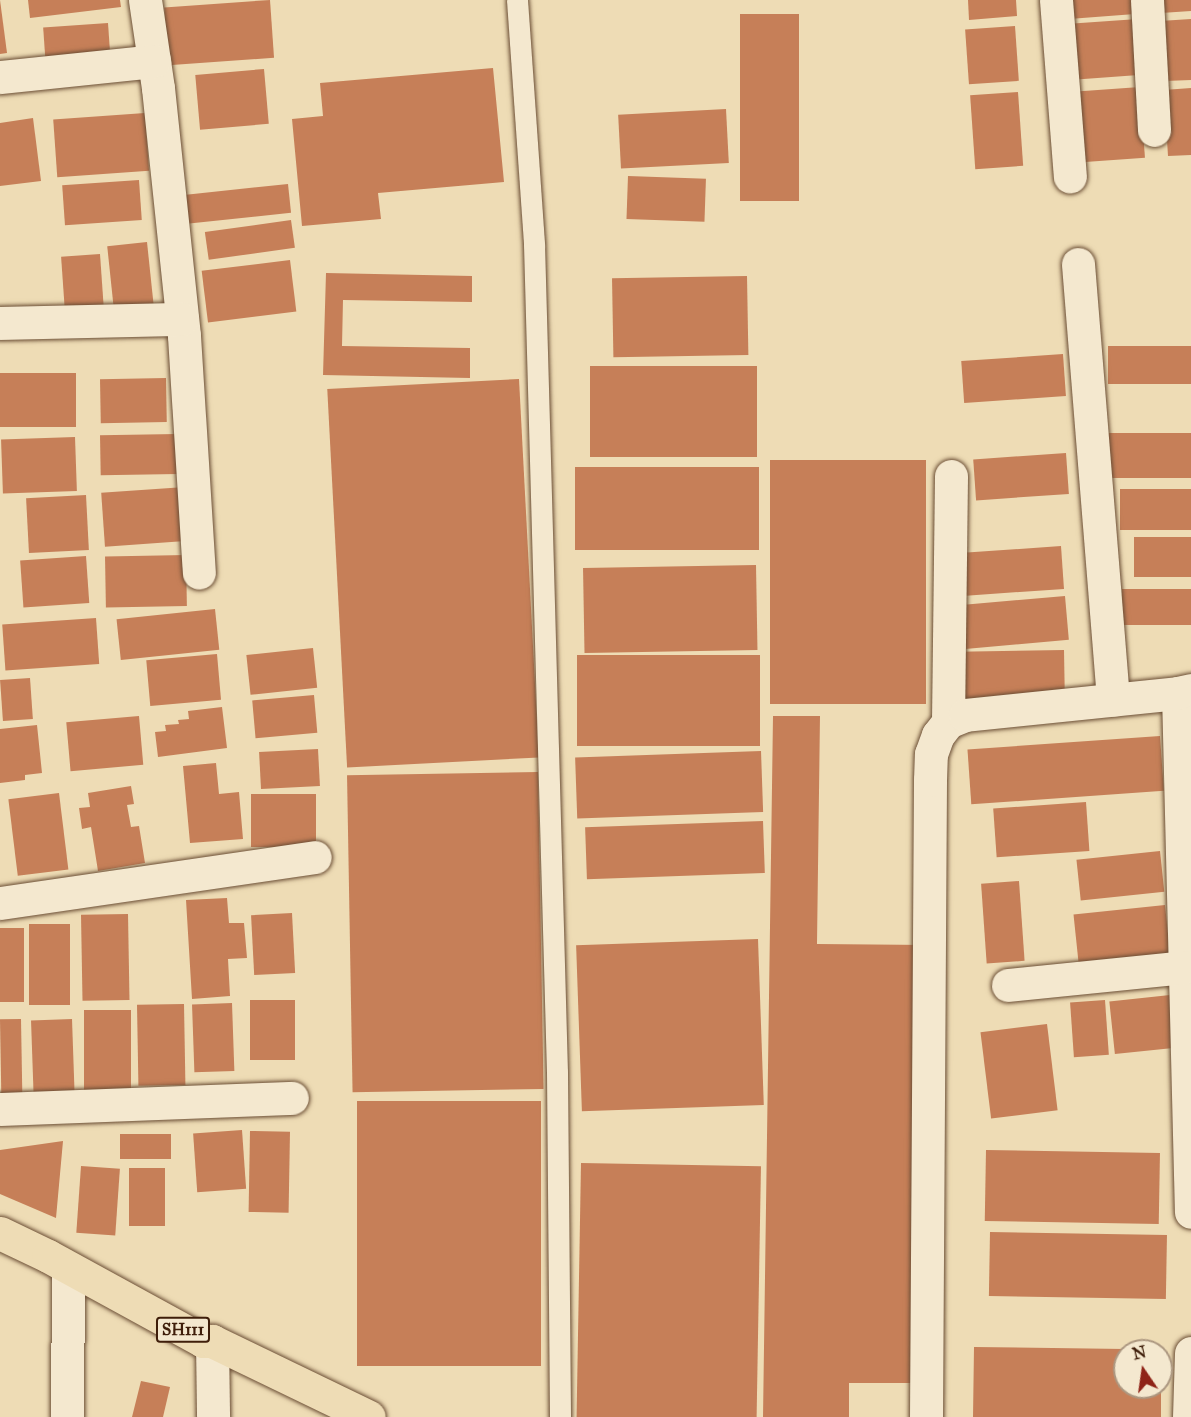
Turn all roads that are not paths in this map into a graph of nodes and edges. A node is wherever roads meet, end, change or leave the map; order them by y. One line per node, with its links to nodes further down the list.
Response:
1 (145, 0): 5 (street)
2 (517, 0): 31 (lane)
3 (1056, 0): 8 (street)
4 (1147, 0): 7 (street)
5 (154, 61): 6 (street); 10 (street)
6 (0, 76)
7 (1154, 130)
8 (1070, 176)
9 (1078, 264): 15 (street)
10 (182, 319): 11 (street); 13 (street)
11 (0, 323)
12 (951, 476): 16 (street)
13 (199, 573)
14 (1184, 692): 15 (street); 19 (street)
15 (1113, 700): 16 (street)
16 (948, 722): 32 (street)
17 (315, 857): 18 (street)
18 (0, 903)
19 (1185, 967): 20 (street); 23 (street)
20 (1008, 985)
21 (292, 1098): 22 (street)
22 (0, 1109)
23 (1191, 1212)
24 (0, 1233): 25 (main road, SH111)
25 (68, 1268): 26 (main road, SH111); 28 (street)
26 (212, 1341): 29 (street); 30 (main road, SH111)
27 (1191, 1353): 33 (street)
28 (67, 1417)
29 (213, 1417)
30 (369, 1417)
31 (560, 1417)
32 (926, 1417)
33 (1189, 1417)

